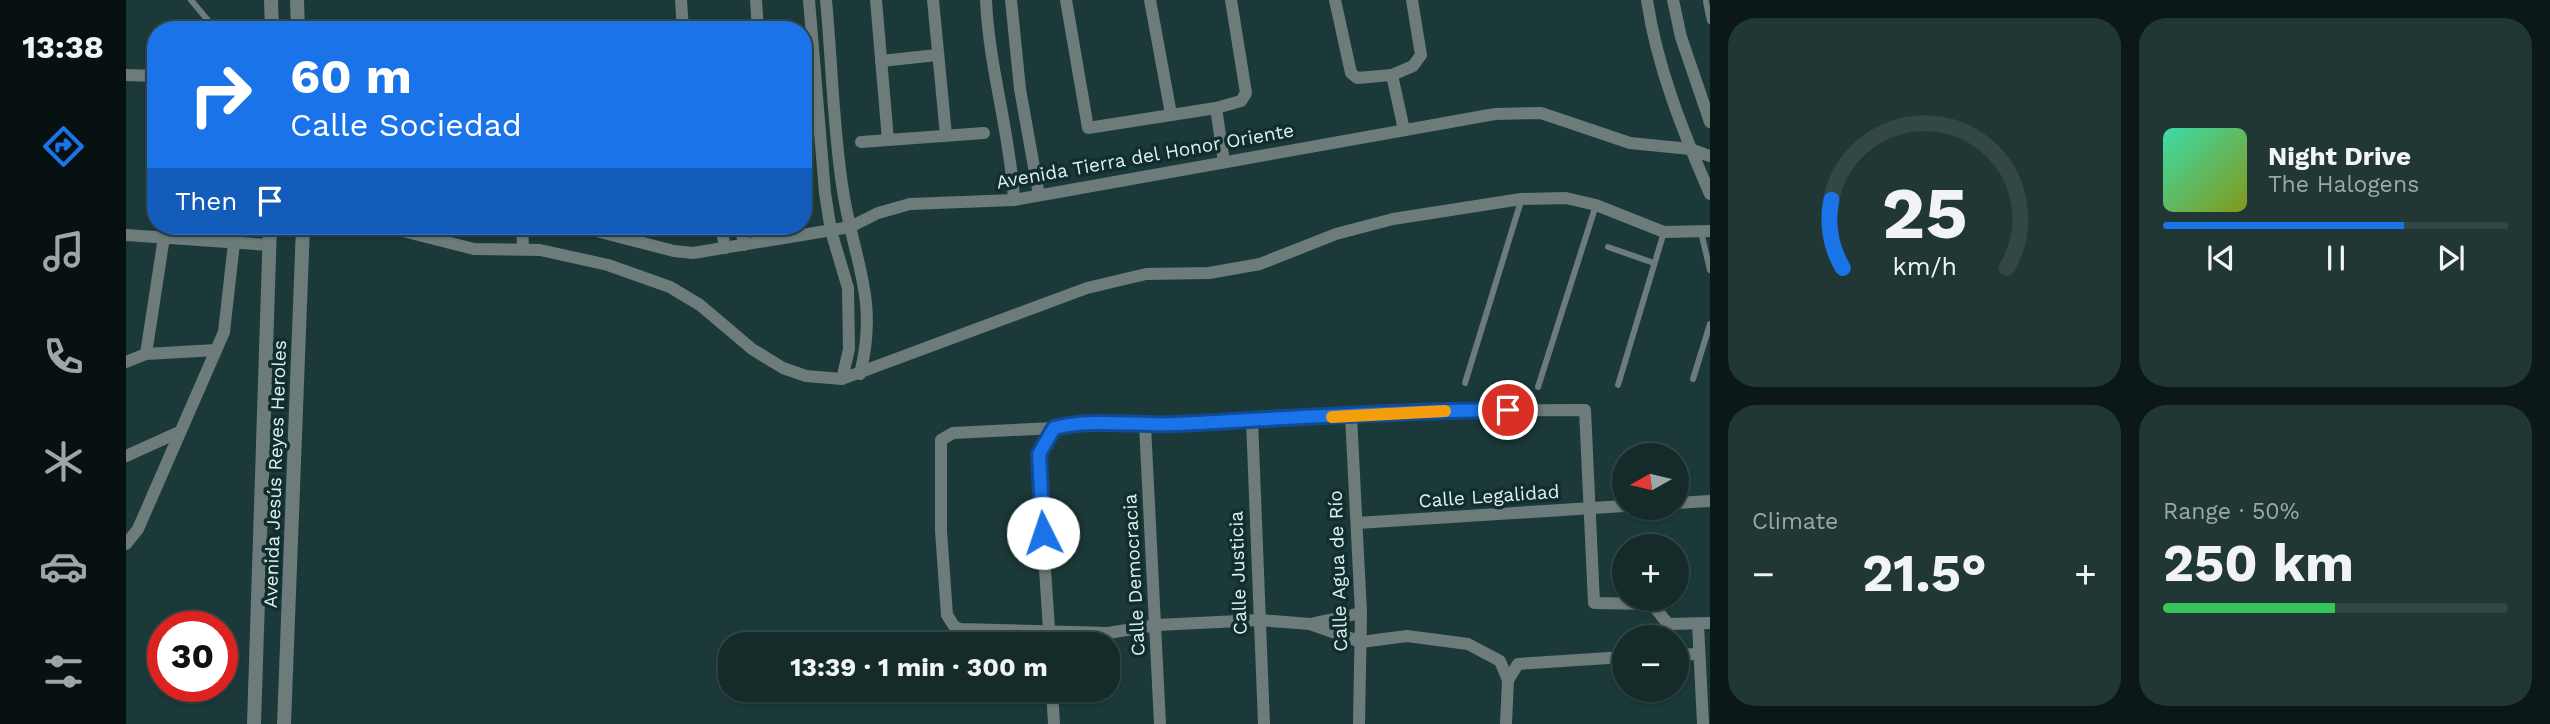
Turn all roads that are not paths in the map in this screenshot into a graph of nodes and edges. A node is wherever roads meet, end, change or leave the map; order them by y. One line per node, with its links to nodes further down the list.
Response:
1 (191, 0): 20 (lane)
2 (271, 0): 21 (street)
3 (297, 0): 22 (street)
4 (681, 0): 23 (street)
5 (757, 0): 24 (street)
6 (809, 0): 25 (street)
7 (826, 0): 49 (street)
8 (876, 0): 29 (street)
9 (933, 0): 28 (street)
10 (986, 0): 47 (street)
11 (1011, 0): 45 (street)
12 (1066, 0): 34 (street)
13 (1150, 0): 34 (street)
14 (1231, 0): 33 (street)
15 (1335, 0): 31 (street)
16 (1412, 0): 31 (street)
17 (1647, 0): 41 (street)
18 (1673, 0): 35 (street)
19 (1706, 2): 26 (lane)
20 (208, 21)
21 (272, 21)
22 (298, 21)
23 (682, 21)
24 (758, 21)
25 (811, 21)
26 (1710, 21)
27 (812, 36): 50 (street)
28 (937, 55): 29 (street); 38 (street)
29 (881, 61): 39 (street)
30 (126, 75): 32 (street)
31 (1392, 75): 36 (street)
32 (147, 76)
33 (1216, 108): 34 (street); 43 (street)
34 (1171, 114)
35 (1710, 122)
36 (1404, 130): 41 (street, Avenida Tierra del Honor Oriente); 43 (street, Avenida Tierra del Honor Oriente)
37 (984, 133): 38 (street)
38 (946, 135): 39 (street)
39 (888, 140): 40 (street)
40 (861, 142)
41 (1690, 149): 42 (street, Avenida Tierra del Honor Oriente); 44 (street)
42 (1710, 156)
43 (1224, 162): 45 (street, Avenida Tierra del Honor Oriente)
44 (1710, 194)
45 (1039, 195): 47 (street, Avenida Tierra del Honor Oriente)
46 (1521, 199): 48 (street); 76 (street); 79 (lane)
47 (1014, 200): 49 (street, Avenida Tierra del Honor Oriente)
48 (1596, 205): 52 (street); 81 (lane)
49 (850, 227): 50 (street, Avenida Tierra del Honor Oriente); 76 (street)
50 (831, 231): 53 (street, Avenida Tierra del Honor Oriente); 77 (street)
51 (1705, 231): 52 (street); 71 (lane)
52 (1664, 232): 70 (lane)
53 (812, 234)
54 (126, 235): 63 (street)
55 (270, 235): 65 (street, Avenida Jesús Reyes Heroles)
56 (303, 235): 109 (street, Avenida Jesús Reyes Heroles)
57 (425, 235): 69 (street)
58 (522, 235): 69 (street)
59 (613, 235): 68 (street, Avenida Tierra del Honor Oriente)
60 (722, 235): 68 (street)
61 (742, 235): 66 (street)
62 (806, 235): 66 (street, Avenida Tierra del Honor Oriente)
63 (164, 237): 64 (street); 74 (street)
64 (234, 243): 65 (street); 73 (street)
65 (270, 245): 108 (street, Avenida Jesús Reyes Heroles)
66 (744, 245): 68 (street, Avenida Tierra del Honor Oriente)
67 (1608, 247): 70 (lane)
68 (724, 248)
69 (523, 249): 77 (street)
70 (1654, 263): 80 (lane)
71 (1710, 270)
72 (1710, 324): 78 (lane)
73 (216, 350): 74 (street); 86 (street)
74 (146, 354): 75 (street)
75 (126, 362)
76 (860, 374): 77 (street)
77 (842, 379)
78 (1693, 379)
79 (1465, 383)
80 (1618, 385)
81 (1538, 387)
82 (1351, 416): 83 (street); 91 (street); 92 (street, Calle Agua de Río)
83 (1252, 420): 84 (street); 95 (street, Calle Justicia)
84 (1145, 425): 85 (street); 98 (street, Calle Democracia)
85 (1054, 428): 99 (street); 100 (street)
86 (177, 433): 87 (street); 93 (street)
87 (126, 456)
88 (1710, 501): 89 (street)
89 (1689, 502)
90 (1612, 507): 91 (street, Calle Legalidad)
91 (1589, 509): 92 (street, Calle Legalidad); 97 (street)
92 (1357, 523): 94 (street, Calle Agua de Río)
93 (126, 544)
94 (1361, 613): 96 (street); 102 (street, Calle Agua de Río)
95 (1259, 620): 96 (street); 98 (street); 112 (street, Calle Justicia)
96 (1310, 624): 102 (street)
97 (1704, 624): 104 (street)
98 (1157, 625): 101 (street); 111 (street, Calle Democracia)
99 (990, 632)
100 (1050, 632)
101 (1114, 632)
102 (1361, 642): 106 (street); 113 (street, Calle Agua de Río)
103 (1689, 654): 104 (street)
104 (1698, 654): 115 (street)
105 (1612, 658): 106 (street)
106 (1508, 680): 114 (street)
107 (1053, 702): 110 (street)
108 (254, 724)
109 (284, 724)
110 (1054, 724)
111 (1160, 724)
112 (1264, 724)
113 (1359, 724)
114 (1506, 724)
115 (1703, 724)

